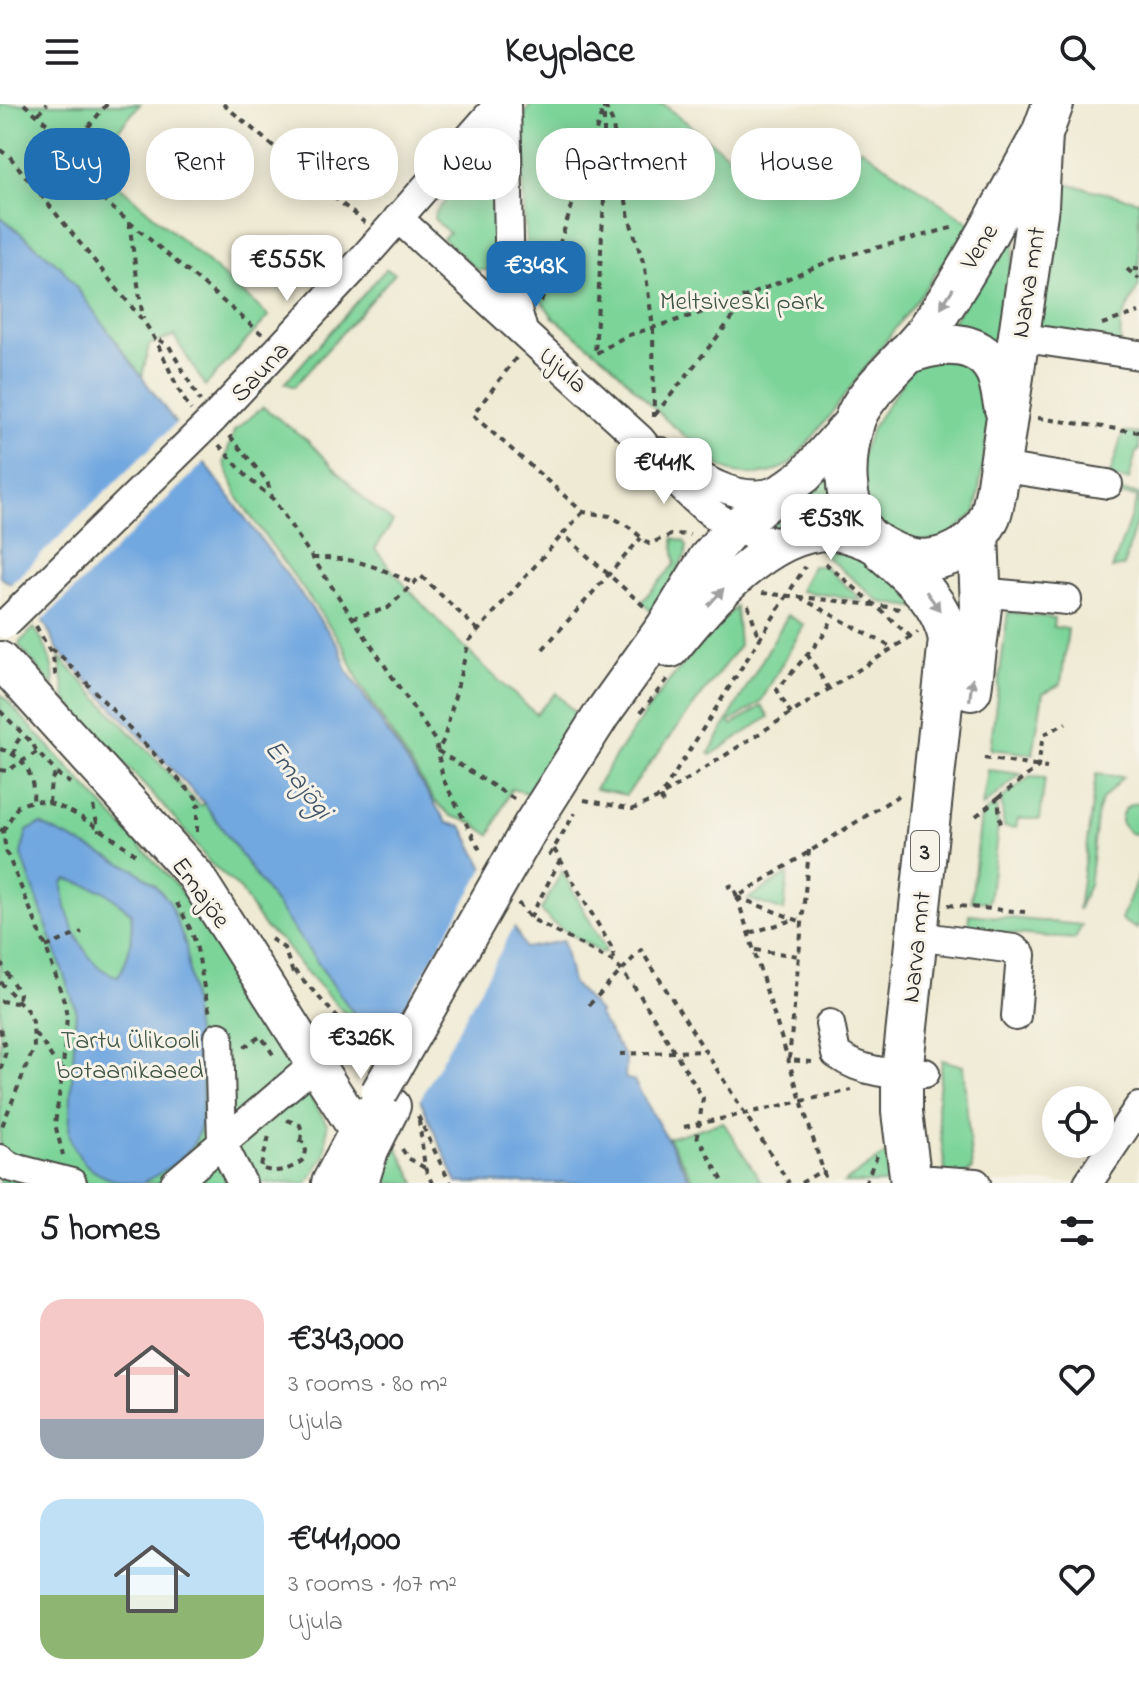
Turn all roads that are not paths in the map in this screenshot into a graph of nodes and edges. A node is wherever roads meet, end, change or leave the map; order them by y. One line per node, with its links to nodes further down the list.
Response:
1 (499, 104): 4 (street, Sauna)
2 (506, 104): 5 (street, Ujula)
3 (1048, 119): 6 (highway, Narva mnt); 7 (highway, Vene, one-way to 7)
4 (398, 218): 5 (street, Ujula); 21 (street, Sauna, bridge)
5 (526, 333): 11 (street, Ujula)
6 (1018, 337): 8 (street); 9 (highway, Narva mnt)
7 (906, 354): 9 (highway); 10 (highway)
8 (1139, 355)
9 (1018, 415): 12 (highway)
10 (855, 419): 14 (main road); 17 (highway)
11 (640, 439): 14 (street, Ujula); 15 (street, Ujula)
12 (999, 467): 13 (street); 16 (highway)
13 (1108, 484)
14 (788, 486): 15 (main road)
15 (732, 529): 18 (street, Ujula); 23 (main road)
16 (978, 534): 17 (highway); 19 (highway, Narva mnt / 3)
17 (878, 546): 18 (main road); 24 (highway, Narva mnt / 3, one-way to 24)
18 (796, 557): 23 (main road, one-way to 18)
19 (979, 592): 20 (street); 24 (highway, Narva mnt / 3, one-way to 19)
20 (1067, 600)
21 (12, 624)
22 (0, 660): 28 (main road, Emajõe)
23 (542, 838): 32 (main road, bridge)
24 (934, 927): 25 (street); 29 (highway, Narva mnt / 3)
25 (1016, 1016)
26 (830, 1024): 29 (street)
27 (219, 1042): 31 (street)
28 (322, 1051): 31 (street); 32 (main road, Emajõe)
29 (900, 1075): 35 (highway, Narva mnt / 3)
30 (1139, 1107): 41 (street)
31 (222, 1143): 34 (street); 37 (street)
32 (372, 1152): 38 (main road); 39 (main road)
33 (0, 1159): 36 (street)
34 (256, 1173)
35 (925, 1182): 40 (street)
36 (72, 1183)
37 (175, 1183)
38 (330, 1183)
39 (339, 1183)
40 (976, 1183)
41 (1088, 1183)

